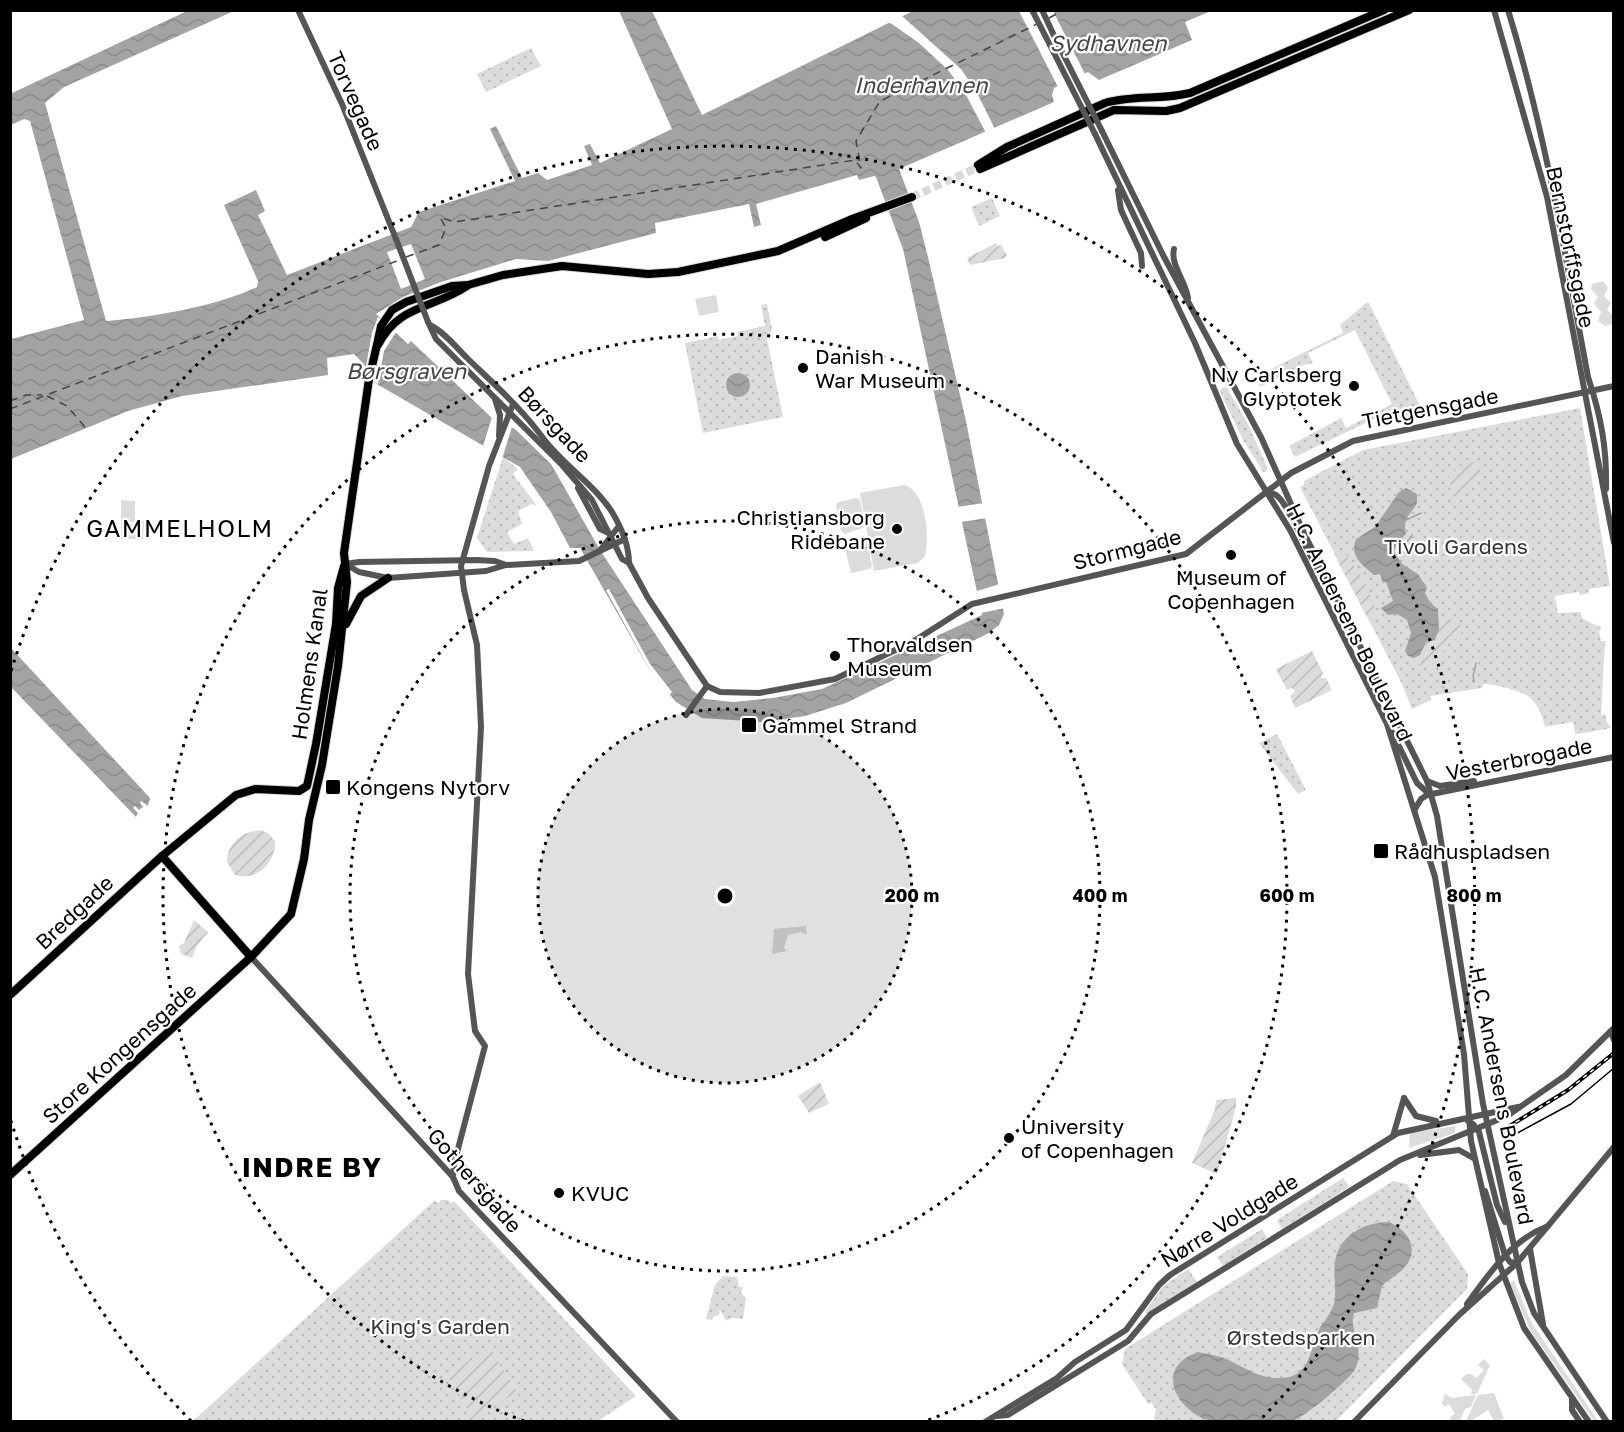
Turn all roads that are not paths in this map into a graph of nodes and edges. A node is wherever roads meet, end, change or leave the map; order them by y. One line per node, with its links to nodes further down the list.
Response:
1 (298, 10): 14 (street, Torvegade, bridge)
2 (1032, 10): 8 (street, bridge)
3 (1042, 10): 8 (street, bridge)
4 (1384, 10): 5 (main road)
5 (1409, 10)
6 (1494, 10): 17 (street, Bernstorffsgade)
7 (1508, 10): 16 (street, Bernstorffsgade)
8 (1099, 133): 9 (street, H.C. Andersens Boulevard); 13 (street, H.C. Andersens Boulevard)
9 (1117, 183): 12 (street); 24 (street, H.C. Andersens Boulevard)
10 (911, 198): 33 (main road, bridge)
11 (1174, 249): 13 (street)
12 (1142, 266)
13 (1188, 301): 22 (street, H.C. Andersens Boulevard)
14 (429, 323): 18 (street, Børsgade); 19 (street, Børsgade)
15 (1614, 386): 16 (street, Tietgensgade)
16 (1593, 392): 17 (street, Tietgensgade); 23 (street, Bernstorffsgade)
17 (1584, 394): 22 (street, Tietgensgade); 23 (street, Bernstorffsgade)
18 (494, 396): 20 (street, Børsgade); 21 (street)
19 (513, 404): 20 (street); 25 (street, Børsgade)
20 (510, 414): 21 (street); 26 (street, Børsgade)
21 (499, 436): 31 (street)
22 (1281, 480): 24 (street, Tietgensgade); 37 (street, H.C. Andersens Boulevard)
23 (1605, 492): 28 (street, Bernstorffsgade)
24 (1266, 493): 37 (street); 39 (street, Stormgade); 41 (street, H.C. Andersens Boulevard)
25 (619, 525): 26 (street); 27 (street, Børsgade)
26 (611, 534): 29 (street, Børsgade); 30 (street)
27 (625, 539): 29 (street); 32 (street, Børsgade)
28 (1614, 543)
29 (615, 545): 30 (street); 32 (street, Børsgade)
30 (601, 549): 34 (street, Holmens Kanal)
31 (462, 560): 33 (street, Holmens Kanal); 34 (street, Holmens Kanal); 35 (street)
32 (629, 563): 39 (street, Børsgade)
33 (345, 564): 36 (street, Holmens Kanal); 38 (main road, Holmens Kanal); 45 (main road, Holmens Kanal)
34 (506, 565): 35 (street, Holmens Kanal)
35 (461, 572): 36 (street, Holmens Kanal); 67 (street)
36 (388, 578): 38 (main road)
37 (1335, 596): 43 (street, H.C. Andersens Boulevard)
38 (344, 631): 48 (main road, Holmens Kanal)
39 (707, 686): 40 (street)
40 (688, 712)
41 (1387, 724): 46 (street); 47 (street, H.C. Andersens Boulevard)
42 (1614, 757): 44 (street, Vesterbrogade)
43 (1427, 782): 44 (street); 46 (street, H.C. Andersens Boulevard)
44 (1487, 782): 46 (street, Vesterbrogade)
45 (302, 790): 48 (main road); 49 (main road)
46 (1431, 794): 47 (street); 50 (street, H.C. Andersens Boulevard)
47 (1415, 810): 51 (street, H.C. Andersens Boulevard)
48 (310, 816): 52 (main road)
49 (162, 856): 52 (main road); 53 (main road, Bredgade)
50 (1446, 876): 51 (street); 57 (street, H.C. Andersens Boulevard)
51 (1435, 877): 60 (street, H.C. Andersens Boulevard)
52 (251, 957): 66 (main road, Store Kongensgade); 67 (street, Gothersgade)
53 (10, 994)
54 (1612, 1029): 55 (street); 56 (street)
55 (1614, 1040)
56 (1521, 1106): 57 (street); 59 (street)
57 (1485, 1114): 59 (street, H.C. Andersens Boulevard); 60 (street)
58 (1449, 1122): 60 (street, Nørre Voldgade); 61 (street, Nørre Voldgade); 61 (street)
59 (1487, 1125): 60 (street); 69 (street, H.C. Andersens Boulevard)
60 (1473, 1126): 63 (street); 64 (street, H.C. Andersens Boulevard); 69 (street)
61 (1393, 1136): 79 (street, Nørre Voldgade)
62 (1613, 1147): 68 (street)
63 (1413, 1155): 64 (street); 79 (street, Nørre Voldgade)
64 (1475, 1160): 65 (street, H.C. Andersens Boulevard)
65 (1478, 1174): 72 (street); 73 (street, H.C. Andersens Boulevard)
66 (10, 1175)
67 (453, 1177): 80 (street, Gothersgade)
68 (1548, 1226): 70 (street); 71 (street)
69 (1511, 1234): 70 (street, H.C. Andersens Boulevard)
70 (1514, 1247): 72 (street); 74 (street, H.C. Andersens Boulevard)
71 (1531, 1247): 74 (street); 77 (street)
72 (1505, 1255): 73 (street); 74 (street)
73 (1499, 1263): 75 (street, H.C. Andersens Boulevard); 76 (street)
74 (1517, 1263): 75 (street); 77 (street, H.C. Andersens Boulevard)
75 (1503, 1277): 76 (street); 78 (street, H.C. Andersens Boulevard)
76 (1459, 1315): 82 (street)
77 (1544, 1328): 85 (street, H.C. Andersens Boulevard)
78 (1571, 1397): 83 (street); 84 (street)
79 (997, 1416): 81 (street, Nørre Voldgade)
80 (677, 1422)
81 (985, 1422)
82 (1354, 1422)
83 (1580, 1422)
84 (1589, 1422)
85 (1607, 1422)

